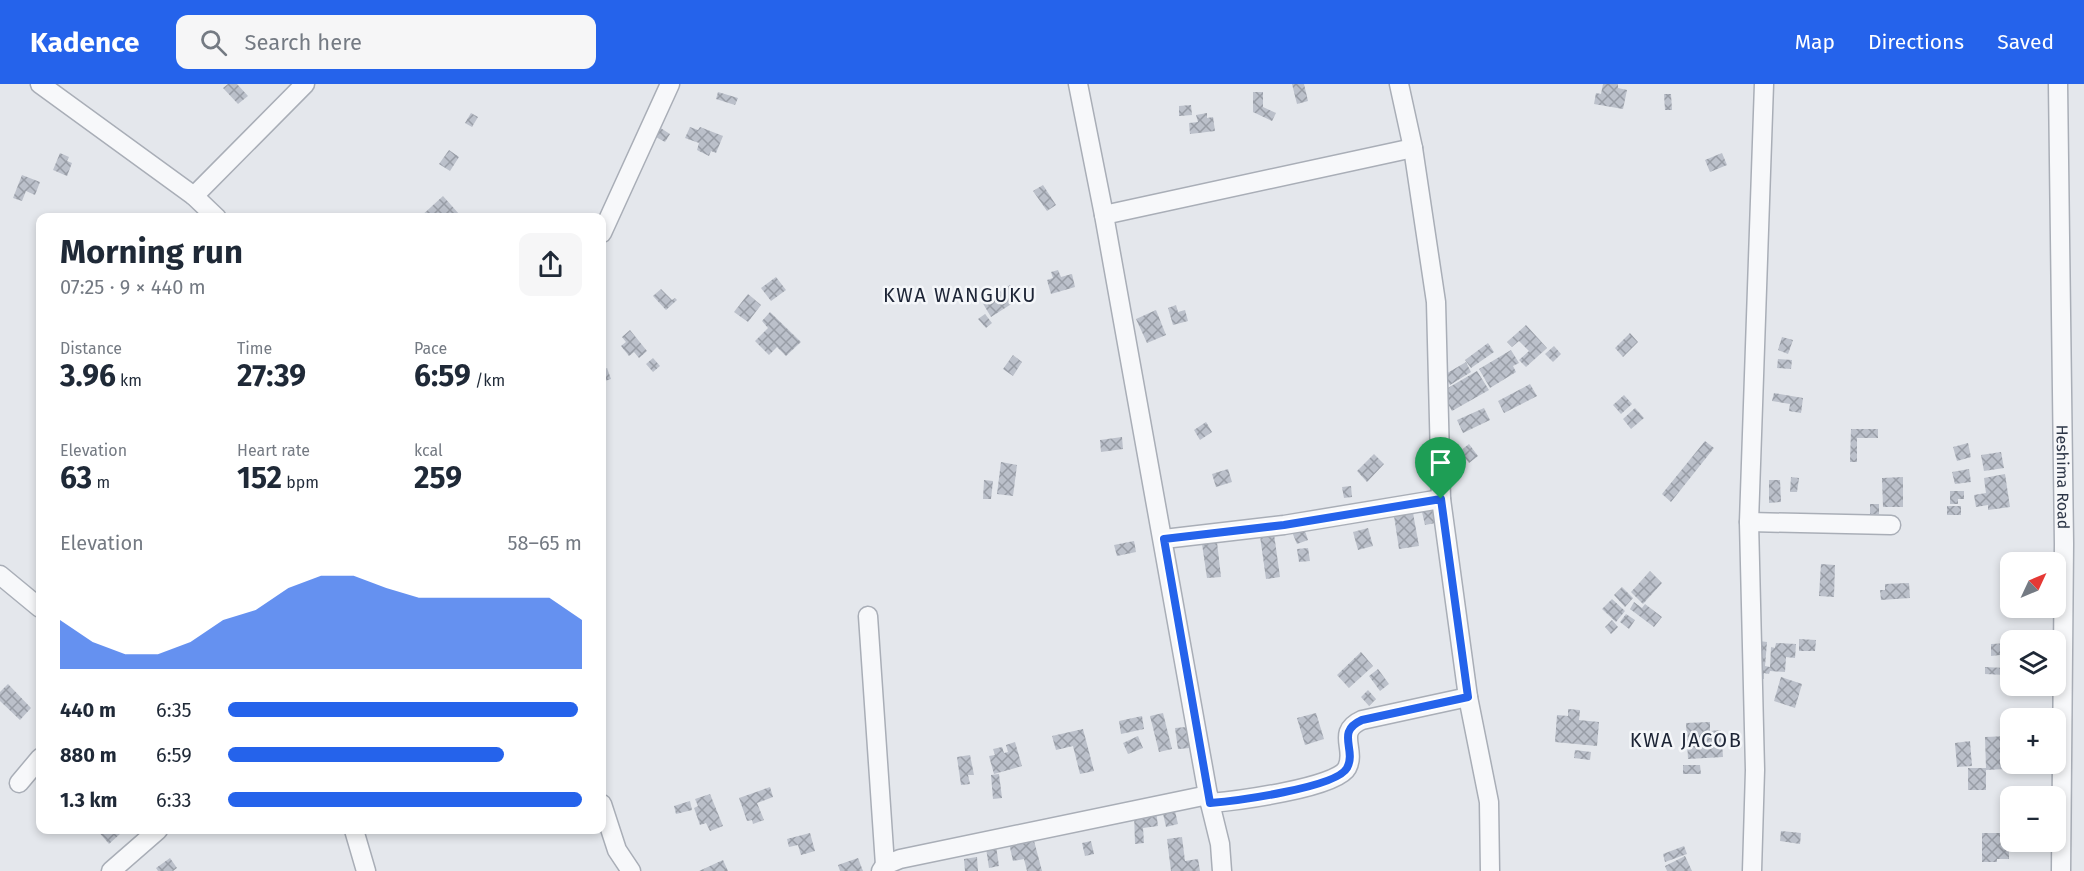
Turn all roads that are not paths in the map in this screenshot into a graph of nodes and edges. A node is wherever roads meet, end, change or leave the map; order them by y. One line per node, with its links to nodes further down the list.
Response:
1 (40, 84): 9 (street)
2 (305, 84): 9 (street)
3 (670, 84): 12 (street)
4 (1078, 84): 11 (street)
5 (1400, 84): 8 (street)
6 (1764, 84): 14 (street)
7 (2058, 84): 34 (street, Heshima Road)
8 (1413, 148): 11 (street); 13 (street)
9 (194, 196): 10 (street)
10 (212, 213)
11 (1104, 215): 16 (street)
12 (606, 224)
13 (1441, 499): 16 (street); 20 (street)
14 (1749, 522): 15 (street); 33 (street)
15 (1891, 525)
16 (1164, 539): 23 (street)
17 (4, 585): 18 (street)
18 (36, 605)
19 (868, 616): 27 (street)
20 (1468, 697): 23 (street); 32 (street)
21 (36, 763): 22 (street)
22 (19, 783)
23 (1209, 799): 27 (street); 31 (street)
24 (606, 816): 30 (street)
25 (153, 834): 28 (street)
26 (355, 834): 29 (street)
27 (883, 868)
28 (111, 871)
29 (366, 871)
30 (631, 871)
31 (1222, 871)
32 (1490, 871)
33 (1752, 871)
34 (2061, 871)

